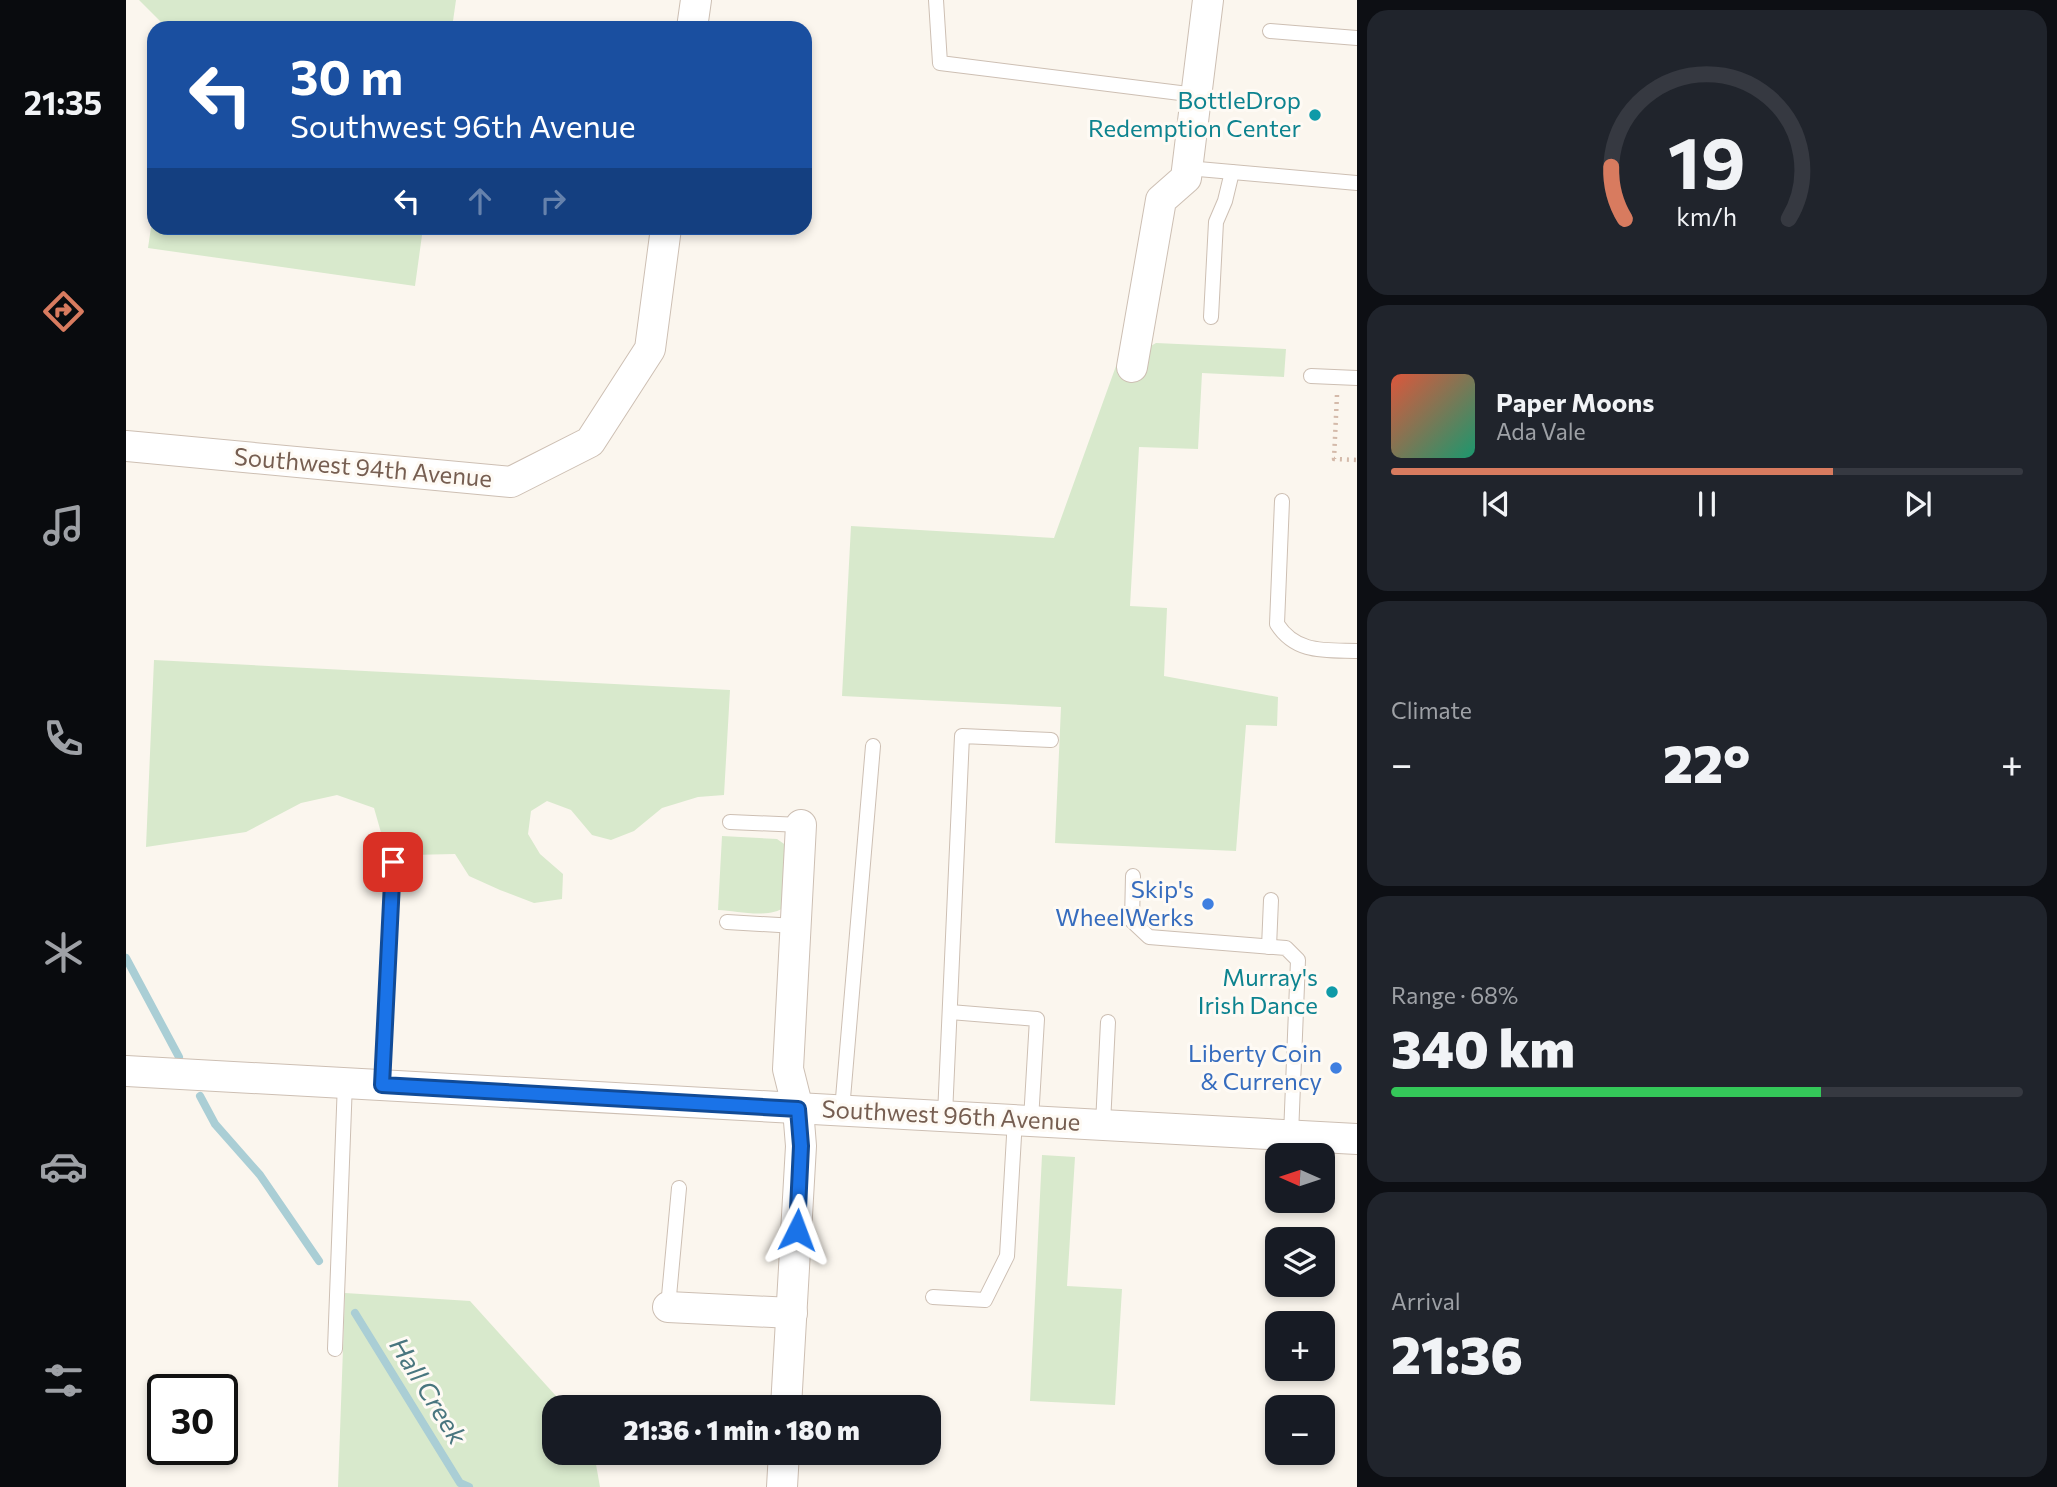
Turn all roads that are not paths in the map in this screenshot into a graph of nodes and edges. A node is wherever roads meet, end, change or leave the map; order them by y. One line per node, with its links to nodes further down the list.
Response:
1 (696, 0): 4 (street)
2 (936, 0): 7 (lane)
3 (1208, 0): 7 (street)
4 (693, 21)
5 (1270, 30): 6 (lane)
6 (1357, 38)
7 (1196, 95): 8 (street)
8 (1187, 168): 9 (lane); 13 (street)
9 (1232, 172): 10 (lane); 12 (lane)
10 (1357, 183)
11 (665, 235): 16 (street, Southwest 94th Avenue)
12 (1211, 317)
13 (1132, 367)
14 (1311, 376): 15 (lane)
15 (1357, 378)
16 (126, 446)
17 (1282, 501): 18 (lane)
18 (1357, 652)
19 (1051, 740): 29 (lane)
20 (873, 747): 35 (lane)
21 (730, 822): 22 (lane)
22 (801, 825): 27 (street)
23 (393, 862): 33 (lane)
24 (1133, 876): 28 (lane)
25 (1271, 900): 28 (lane)
26 (727, 922): 27 (lane)
27 (796, 926): 34 (street)
28 (1269, 947): 39 (lane)
29 (950, 1012): 36 (lane); 37 (lane)
30 (1108, 1022): 38 (lane)
31 (126, 1071): 32 (street, Southwest 96th Avenue)
32 (345, 1082): 33 (street, Southwest 96th Avenue); 45 (lane)
33 (382, 1085): 34 (street, Southwest 96th Avenue)
34 (798, 1109): 35 (street, Southwest 96th Avenue); 44 (street)
35 (842, 1110): 36 (street, Southwest 96th Avenue)
36 (945, 1115): 37 (street, Southwest 96th Avenue)
37 (1023, 1120): 38 (street, Southwest 96th Avenue); 42 (lane)
38 (1103, 1124): 39 (street, Southwest 96th Avenue)
39 (1291, 1135): 40 (street, Southwest 96th Avenue)
40 (1357, 1139)
41 (679, 1188): 43 (lane)
42 (933, 1297)
43 (668, 1307): 44 (street)
44 (792, 1313): 46 (street)
45 (335, 1349)
46 (787, 1395)
47 (783, 1465): 48 (street)
48 (782, 1487)

